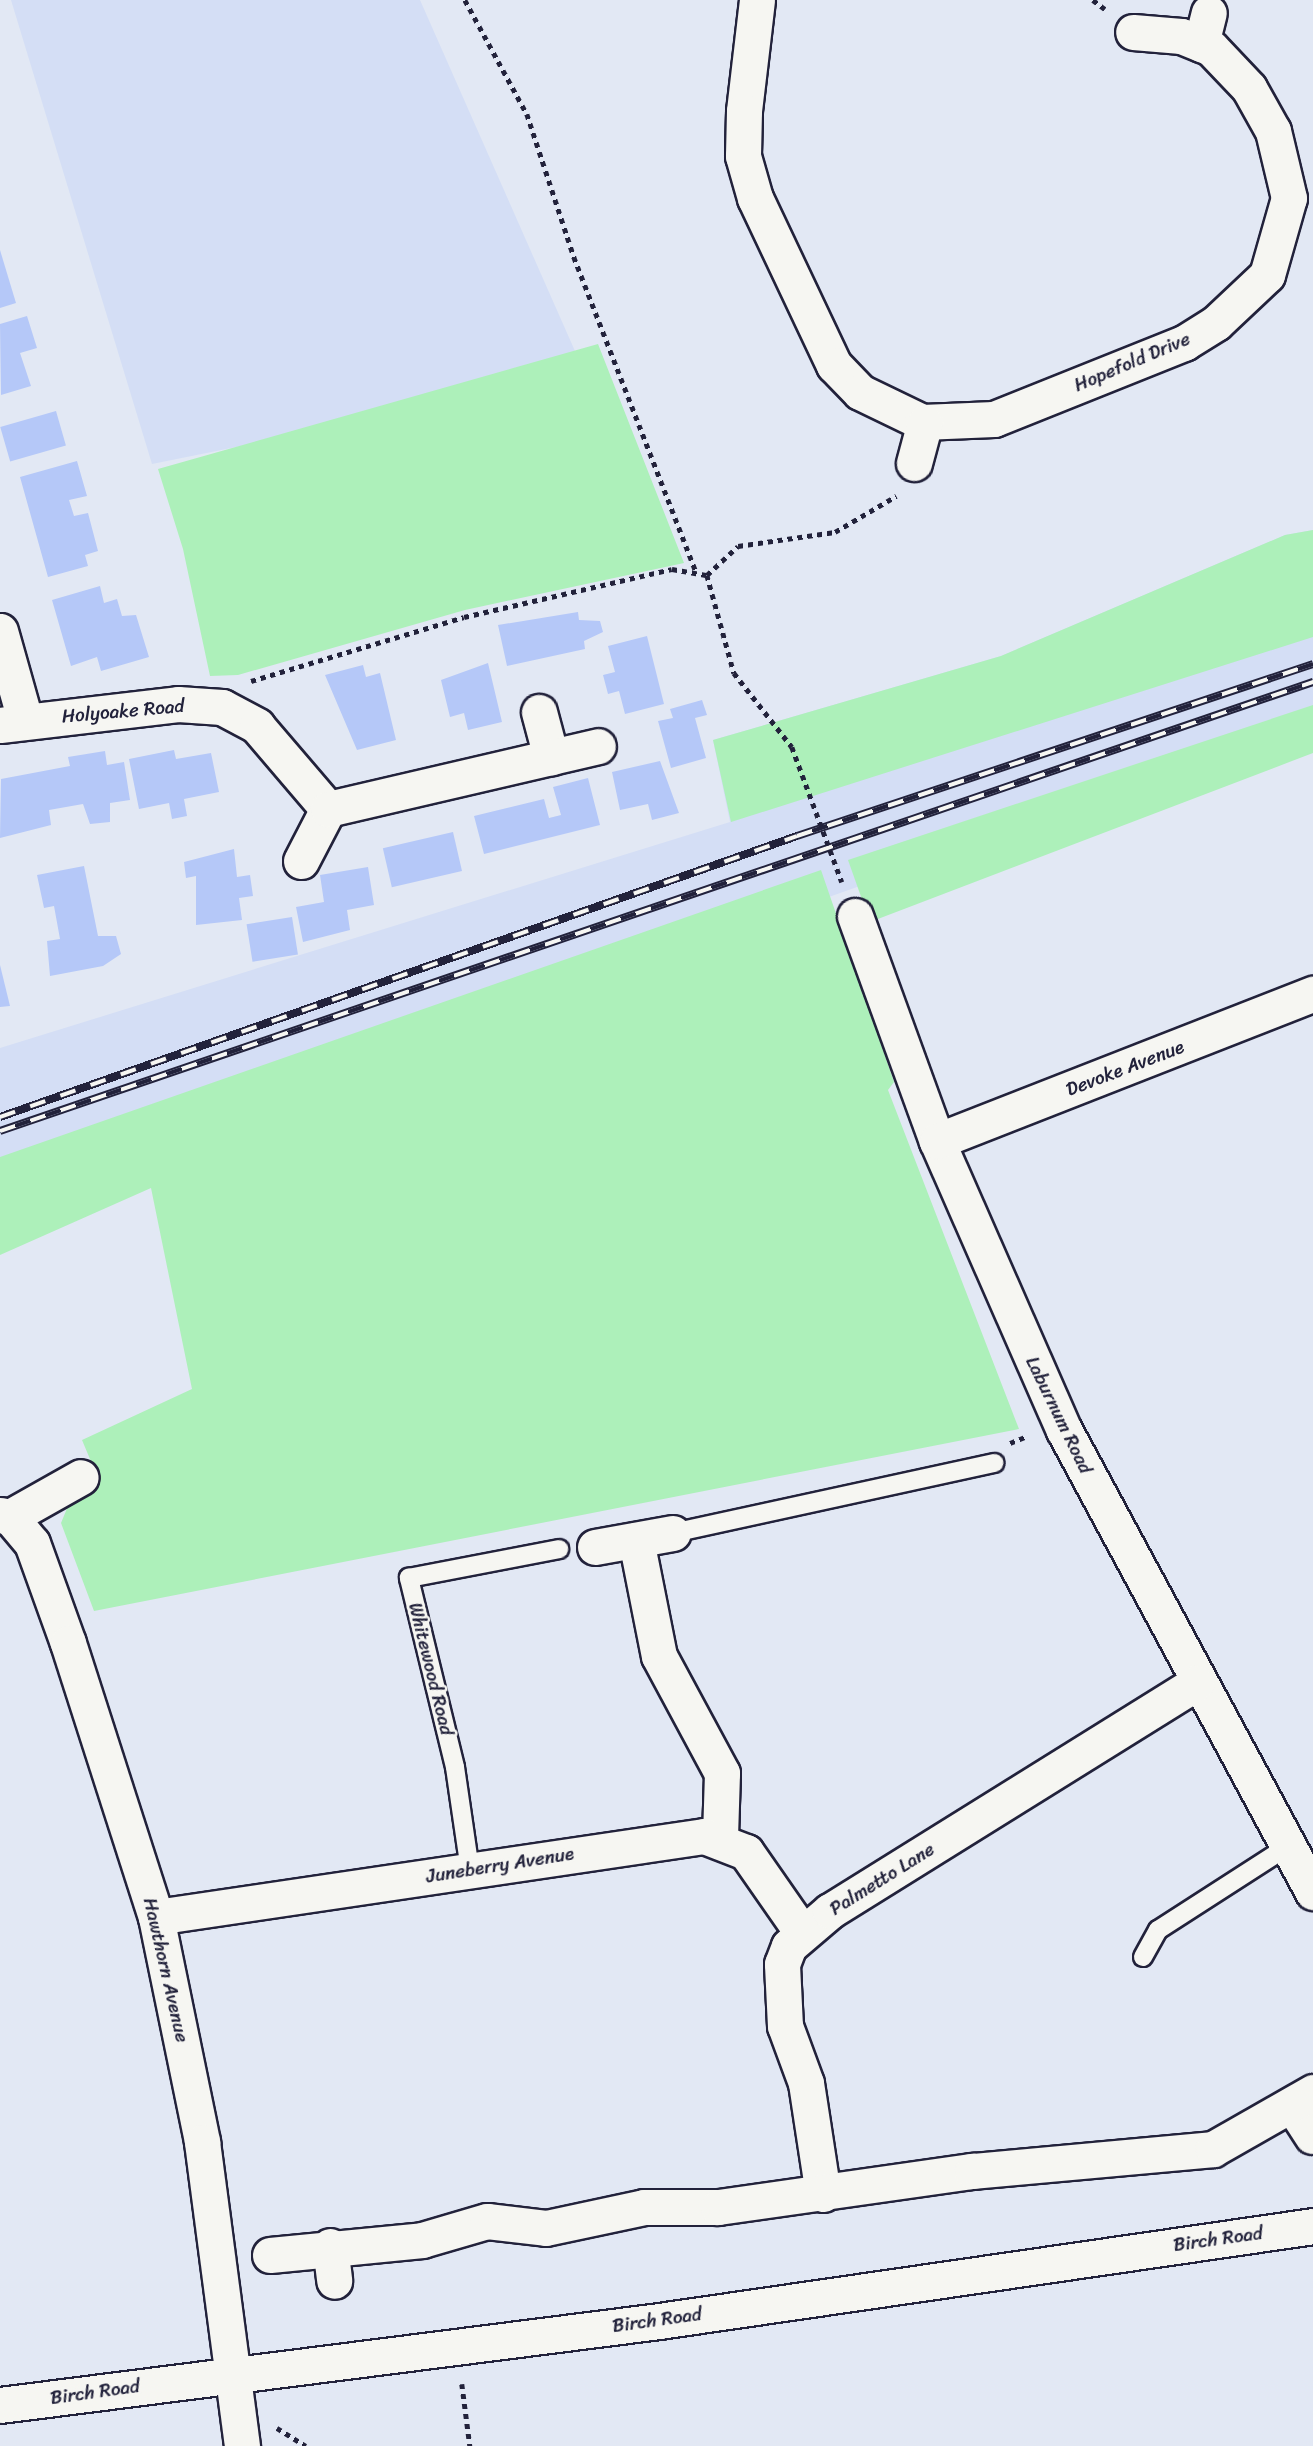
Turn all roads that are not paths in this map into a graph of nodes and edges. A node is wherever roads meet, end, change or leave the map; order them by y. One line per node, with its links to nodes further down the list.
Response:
1 (757, 0): 3 (street, Hopefold Drive)
2 (1133, 32): 3 (street, Hopefold Drive)
3 (925, 422): 4 (street)
4 (914, 463)
5 (0, 631): 7 (street)
6 (539, 712): 9 (street)
7 (12, 723): 10 (street, Holyoake Road)
8 (598, 746): 9 (street)
9 (551, 757): 10 (street)
10 (328, 809): 11 (street)
11 (301, 861)
12 (855, 916): 14 (street, Laburnum Road)
13 (1313, 994): 14 (street, Devoke Avenue)
14 (937, 1142): 22 (street, Laburnum Road)
15 (994, 1463): 18 (lane)
16 (81, 1477): 17 (street)
17 (5, 1516): 27 (street, Hawthorn Avenue)
18 (673, 1533): 19 (street)
19 (636, 1540): 20 (street); 23 (street)
20 (595, 1547)
21 (559, 1549): 25 (lane, Whitewood Road)
22 (1196, 1683): 24 (street, Laburnum Road); 28 (street, Palmetto Lane)
23 (720, 1838): 25 (street, Juneberry Avenue); 28 (street)
24 (1285, 1848): 26 (street, Laburnum Road); 29 (lane)
25 (471, 1870): 27 (street, Juneberry Avenue)
26 (1313, 1892)
27 (156, 1917): 37 (street, Hawthorn Avenue)
28 (801, 1931): 32 (street, Palmetto Lane)
29 (1143, 1957)
30 (1303, 2099): 31 (street); 32 (street)
31 (1312, 2136)
32 (823, 2194): 34 (street)
33 (1313, 2225): 37 (street, Birch Road)
34 (330, 2246): 35 (street); 36 (street)
35 (270, 2255)
36 (334, 2281)
37 (233, 2371): 38 (street, Birch Road); 39 (street, Hawthorn Avenue)
38 (0, 2405)
39 (242, 2446)

